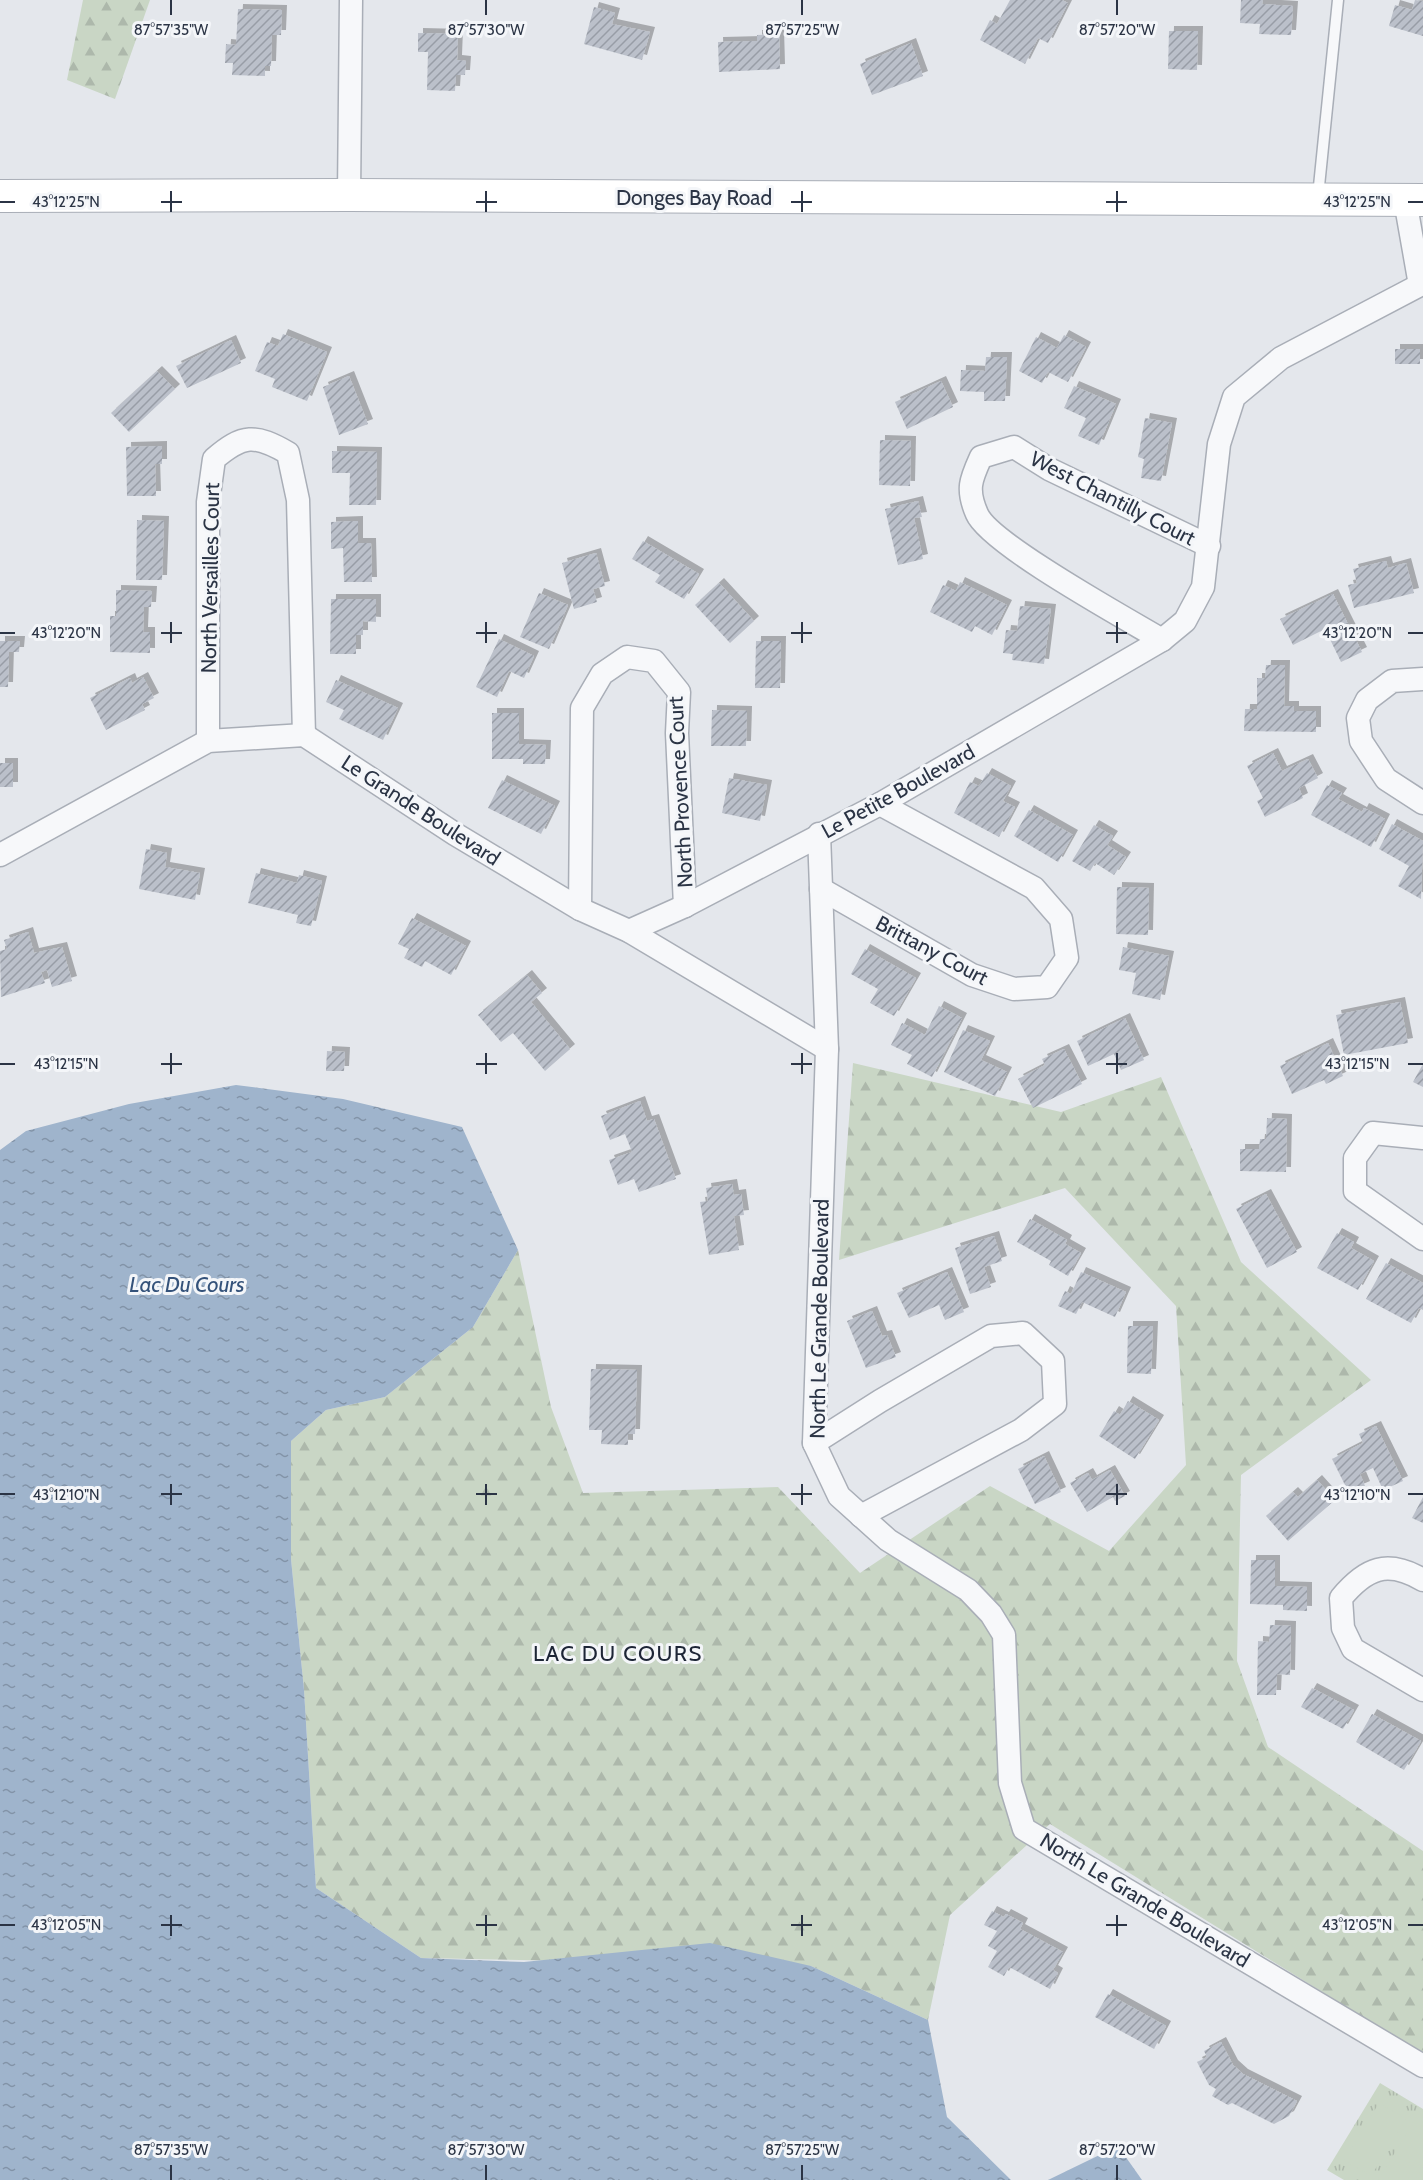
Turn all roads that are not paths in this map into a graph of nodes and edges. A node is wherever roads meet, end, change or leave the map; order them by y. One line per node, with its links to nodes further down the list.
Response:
1 (351, 0): 3 (street)
2 (1338, 0): 5 (lane)
3 (349, 195): 4 (street, Donges Bay Road); 5 (street, Donges Bay Road)
4 (0, 196)
5 (1318, 200): 6 (street, Donges Bay Road)
6 (1414, 200): 7 (street)
7 (1421, 286): 8 (street, Le Petite Boulevard)
8 (1209, 546): 9 (street, Le Petite Boulevard); 9 (street, West Chantilly Court)
9 (1162, 640): 14 (street, Le Petite Boulevard)
10 (1423, 679): 13 (street)
11 (304, 735): 12 (street); 12 (street, North Versailles Court); 19 (street, Le Grande Boulevard)
12 (208, 741): 16 (street)
13 (1423, 803)
14 (880, 804): 15 (street, Le Petite Boulevard); 17 (street, Brittany Court)
15 (819, 834): 17 (street, North Le Grande Boulevard); 18 (street, Le Petite Boulevard)
16 (0, 855)
17 (821, 888): 21 (street, North Le Grande Boulevard)
18 (685, 906): 19 (street, North Provence Court); 20 (street, Le Petite Boulevard)
19 (580, 909): 20 (street, Le Grande Boulevard)
20 (629, 931): 21 (street, Le Grande Boulevard)
21 (827, 1049): 24 (street, North Le Grande Boulevard)
22 (1423, 1138): 23 (street)
23 (1423, 1239)
24 (814, 1443): 25 (street, North Le Grande Boulevard); 25 (street)
25 (861, 1516): 28 (street, North Le Grande Boulevard)
26 (1423, 1581): 27 (street)
27 (1423, 1690)
28 (1423, 2066)

